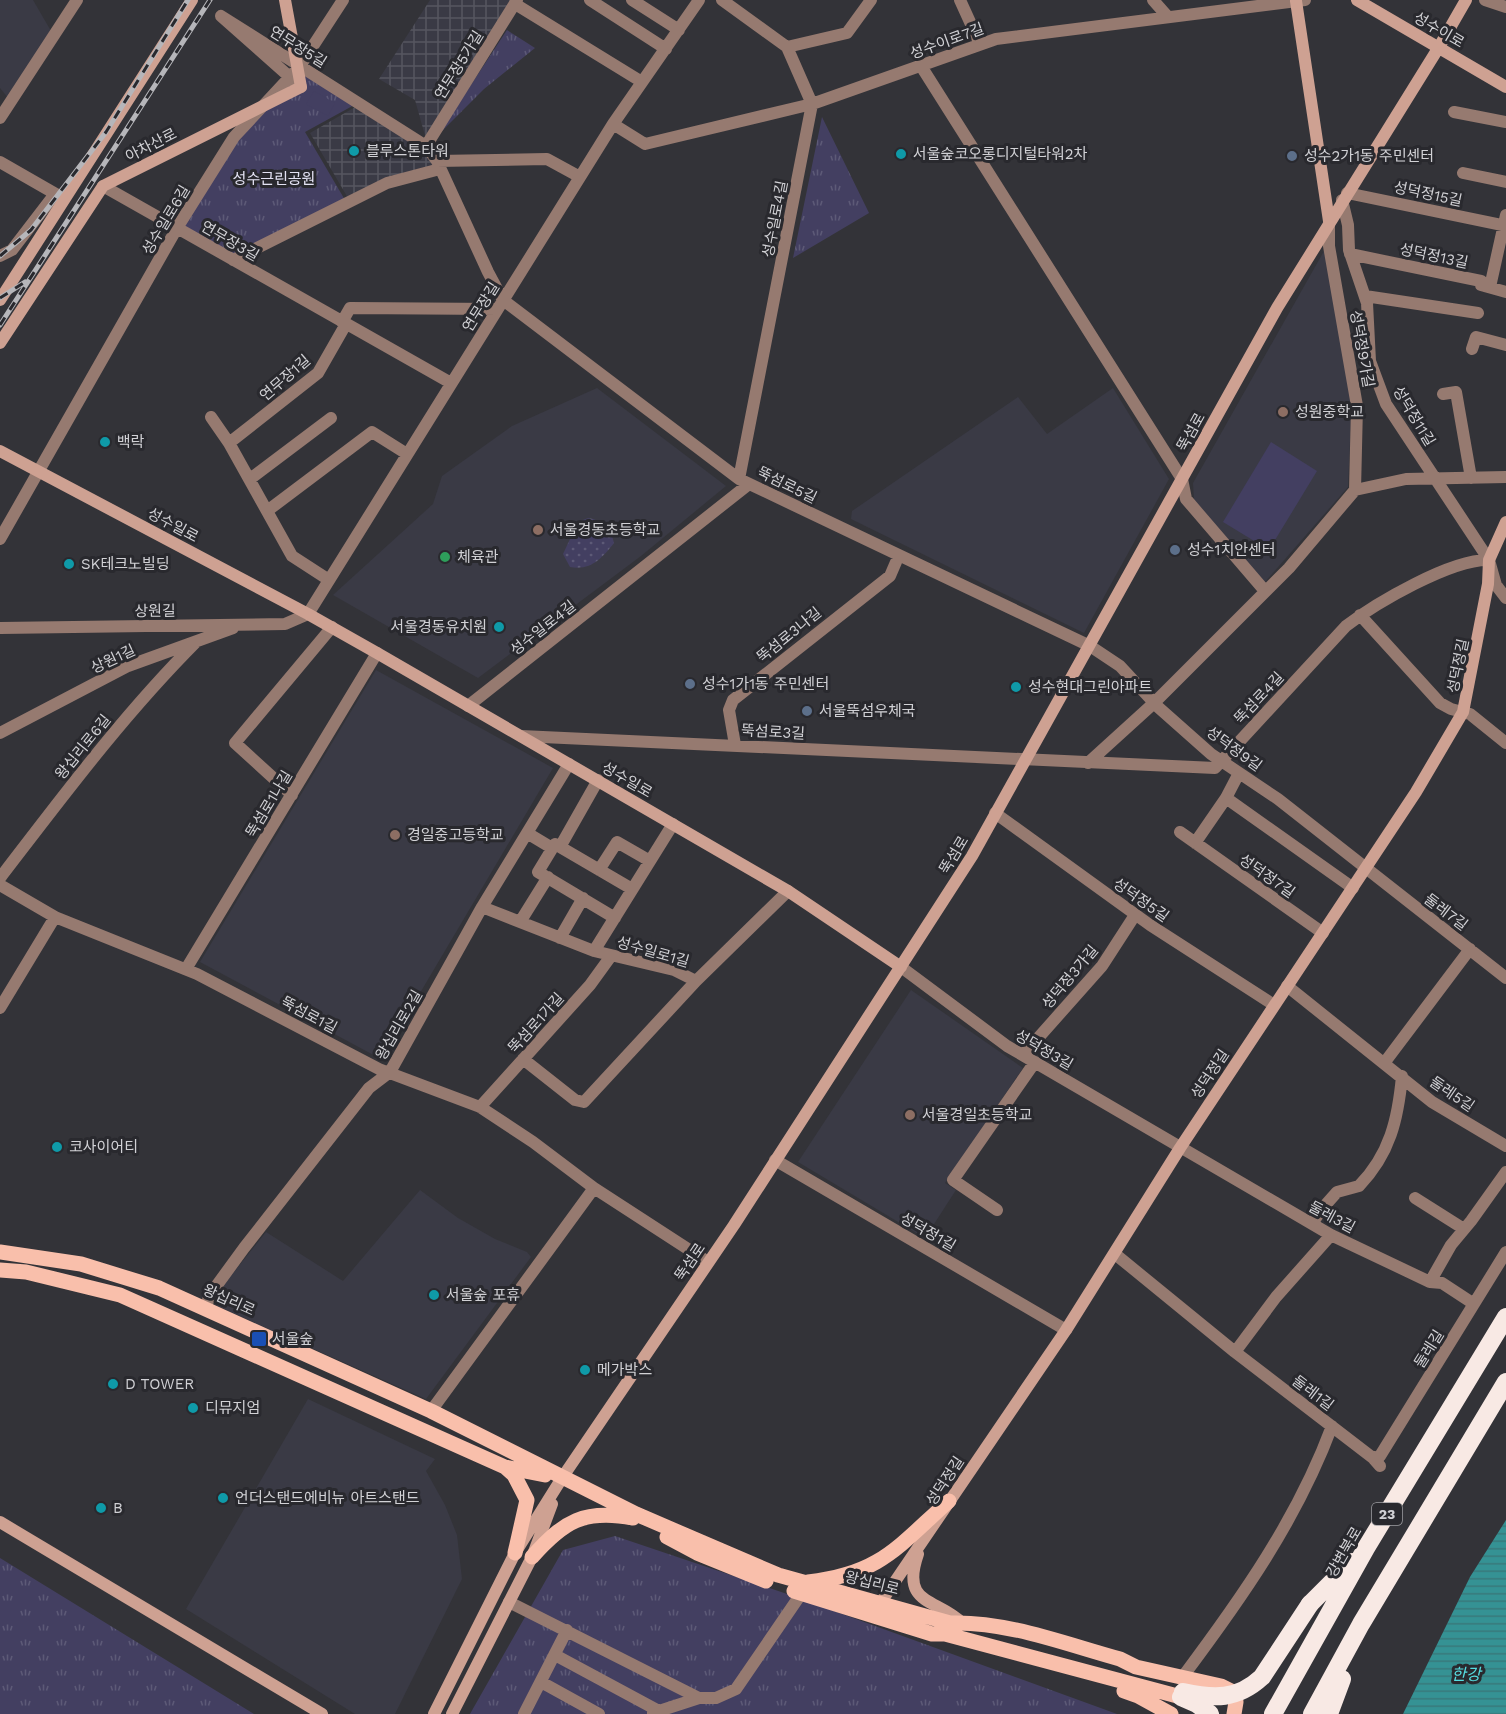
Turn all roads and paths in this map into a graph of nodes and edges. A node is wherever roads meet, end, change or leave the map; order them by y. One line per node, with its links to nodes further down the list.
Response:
1 (77, 0): 31 (street)
2 (192, 0): 42 (main road, 아차산로)
3 (285, 0): 27 (main road)
4 (343, 0): 24 (street, 성수일로6길)
5 (590, 0): 23 (street)
6 (632, 0): 19 (street)
7 (699, 0): 19 (street, 연무장길)
8 (722, 0): 21 (street)
9 (871, 0): 21 (street)
10 (960, 0): 20 (street)
11 (1153, 0): 18 (street)
12 (1357, 0): 22 (main road, 성수이로)
13 (1466, 0): 22 (main road, 뚝섬로)
14 (1485, 0): 17 (street)
15 (1300, 1): 18 (street, 성수이로7길); 43 (main road)
16 (516, 2): 26 (street); 34 (street, 연무장5가길)
17 (1506, 7)
18 (1168, 17): 20 (street, 성수이로7길)
19 (679, 30): 23 (street, 연무장길)
20 (980, 44): 25 (street, 성수이로7길)
21 (787, 47): 29 (street)
22 (1439, 47): 28 (main road, 성수이로); 41 (main road, 뚝섬로)
23 (666, 49): 26 (street, 연무장길)
24 (300, 66): 27 (street, 연무장5길); 34 (street, 연무장5길); 45 (street, 성수일로6길)
25 (921, 66): 29 (street, 성수이로7길); 70 (street)
26 (642, 82): 33 (street, 연무장길)
27 (301, 87): 40 (main road, 아차산로)
28 (1506, 87)
29 (812, 104): 33 (street, 성수이로7길); 72 (street, 성수일로4길)
30 (1454, 112): 32 (street)
31 (0, 118)
32 (1506, 122)
33 (613, 124): 38 (street, 연무장길)
34 (426, 146): 36 (street, 연무장5길)
35 (0, 162): 42 (street)
36 (438, 165): 38 (street); 48 (street); 53 (street, 연무장5길)
37 (1463, 173): 39 (street, 성덕정15길)
38 (580, 177): 53 (street, 연무장길)
39 (1506, 182)
40 (103, 186): 45 (street, 연무장3길); 56 (main road)
41 (1345, 196): 43 (main road, 뚝섬로); 44 (street, 성덕정15길); 46 (street, 성덕정11길)
42 (60, 197): 47 (street, 아차산로); 52 (main road, 아차산로)
43 (1329, 221): 70 (main road, 뚝섬로); 73 (street, 성덕정9가길)
44 (1505, 222): 49 (street, 성덕정15길)
45 (177, 228): 48 (street, 연무장3길); 66 (street, 성수일로6길)
46 (1350, 254): 49 (street, 성덕정13길); 51 (street, 성덕정11길)
47 (0, 256)
48 (233, 260): 55 (street, 연무장3길)
49 (1490, 287): 50 (street, 성덕정13길)
50 (1506, 292)
51 (1365, 296): 54 (street); 68 (street, 성덕정11길)
52 (0, 300)
53 (500, 304): 55 (street); 59 (street, 연무장길); 72 (street, 뚝섬로5길)
54 (1478, 313)
55 (344, 323): 59 (street, 연무장3길); 63 (street, 연무장1길)
56 (0, 343)
57 (1506, 345): 58 (street)
58 (1472, 349)
59 (452, 383): 65 (street, 연무장길)
60 (1443, 394): 69 (street)
61 (211, 417): 63 (street)
62 (331, 418): 71 (street)
63 (229, 443): 71 (street)
64 (0, 451): 66 (main road, 성수일로)
65 (407, 454): 74 (street); 79 (street, 연무장길)
66 (39, 471): 76 (street, 성수일로6길); 82 (main road, 성수일로)
67 (1506, 477): 69 (street)
68 (1435, 478): 69 (street); 73 (street); 77 (street, 성덕정11길)
69 (1471, 478)
70 (1182, 479): 80 (street); 88 (main road, 뚝섬로)
71 (250, 480): 74 (street)
72 (744, 481): 88 (street, 뚝섬로5길); 91 (street, 성수일로4길)
73 (1355, 490): 80 (street)
74 (267, 511): 79 (street)
75 (1506, 522): 77 (main road, 성덕정길)
76 (1, 534)
77 (1489, 560): 81 (street, 성덕정11길); 83 (street, 뚝섬로4길); 92 (main road, 성덕정길)
78 (896, 562): 96 (street, 뚝섬로3나길)
79 (329, 580): 82 (street, 연무장길)
80 (1265, 591): 90 (street)
81 (1506, 598)
82 (308, 614): 84 (street, 상원길); 85 (main road, 성수일로)
83 (1360, 615): 92 (street); 98 (street, 뚝섬로4길)
84 (244, 624): 86 (street, 상원길); 87 (street, 상원1길)
85 (332, 627): 89 (main road, 성수일로); 103 (street)
86 (0, 628)
87 (197, 640): 93 (street, 상원1길); 115 (street, 왕십리로6길)
88 (1090, 646): 90 (street, 성덕정9길); 97 (main road, 뚝섬로)
89 (377, 653): 91 (main road, 성수일로); 103 (street, 뚝섬로1나길)
90 (1154, 703): 98 (street, 성덕정9길); 99 (street)
91 (468, 706): 94 (main road, 성수일로)
92 (1463, 712): 95 (street); 113 (main road, 성덕정길)
93 (0, 734)
94 (520, 736): 96 (street, 뚝섬로3길); 100 (main road, 성수일로)
95 (1506, 743)
96 (735, 745): 97 (street, 뚝섬로3길)
97 (1024, 761): 99 (street); 105 (main road, 뚝섬로)
98 (1221, 761): 99 (street); 101 (street, 성덕정9길)
99 (1088, 763)
100 (569, 764): 102 (main road, 성수일로); 108 (street, 왕십리로2길)
101 (1239, 773): 104 (street); 113 (street, 성덕정9길)
102 (598, 780): 106 (main road, 성수일로); 110 (street)
103 (292, 795): 132 (street, 뚝섬로1나길)
104 (1226, 798): 109 (street); 117 (street)
105 (995, 813): 122 (street, 성덕정5길); 131 (main road, 뚝섬로)
106 (673, 824): 111 (street); 119 (main road, 성수일로)
107 (1180, 832): 109 (street, 성덕정7길)
108 (527, 833): 110 (street); 121 (street, 왕십리로2길)
109 (1194, 843): 126 (street, 성덕정7길)
110 (556, 848): 112 (street); 114 (street)
111 (650, 861): 112 (street); 118 (street)
112 (599, 870): 118 (street)
113 (1366, 870): 117 (main road, 성덕정길); 128 (street, 둘레7길)
114 (548, 877): 120 (street); 125 (street)
115 (0, 878)
116 (0, 885): 123 (street, 뚝섬로1길)
117 (1353, 888): 126 (main road, 성덕정길)
118 (632, 889): 124 (street)
119 (788, 891): 131 (main road, 성수일로); 134 (street, 성수일로1길)
120 (583, 898): 124 (street); 127 (street)
121 (482, 907): 125 (street, 성수일로1길); 142 (street, 왕십리로2길)
122 (1135, 915): 136 (street, 성덕정5길); 138 (street, 성덕정3가길)
123 (56, 917): 132 (street, 뚝섬로1길); 137 (street)
124 (615, 918): 129 (street)
125 (520, 922): 127 (street, 성수일로1길)
126 (1323, 933): 135 (main road, 성덕정길)
127 (560, 938): 129 (street, 성수일로1길)
128 (1470, 949): 133 (street, 둘레7길); 141 (street)
129 (594, 951): 130 (street, 성수일로1길)
130 (611, 956): 134 (street, 성수일로1길); 139 (street, 뚝섬로1가길)
131 (902, 967): 138 (street, 성덕정3길); 147 (main road, 뚝섬로)
132 (186, 969): 142 (street, 뚝섬로1길)
133 (1506, 978)
134 (696, 981): 139 (street)
135 (1287, 986): 136 (main road, 성덕정길); 141 (street, 둘레5길)
136 (1274, 1005): 146 (main road, 성덕정길)
137 (0, 1008)
138 (1023, 1055): 140 (street, 성덕정3길)
139 (523, 1059): 144 (street, 뚝섬로1가길)
140 (1035, 1062): 146 (street, 성덕정3길); 151 (street)
141 (1385, 1062): 143 (street, 둘레5길)
142 (390, 1072): 144 (street, 뚝섬로1길); 162 (street, 왕십리로2길)
143 (1402, 1076): 145 (street, 둘레5길); 152 (street)
144 (480, 1107): 149 (street, 뚝섬로1길)
145 (1506, 1146)
146 (1180, 1148): 152 (street, 둘레3길); 157 (main road, 성덕정길)
147 (775, 1160): 158 (main road, 뚝섬로); 164 (street, 성덕정1길)
148 (1506, 1172): 153 (street)
149 (594, 1188): 158 (street, 뚝섬로1길); 167 (street)
150 (1415, 1198): 153 (street)
151 (997, 1210)
152 (1312, 1224): 154 (street, 둘레3길)
153 (1464, 1229): 160 (street)
154 (1331, 1235): 160 (street, 둘레3길); 165 (street)
155 (0, 1252): 162 (main road, 왕십리로)
156 (1506, 1252): 161 (street, 둘레길)
157 (1114, 1254): 164 (main road, 성덕정길); 165 (street, 둘레1길)
158 (708, 1262): 171 (main road, 뚝섬로)
159 (0, 1270): 170 (main road, 왕십리로)
160 (1430, 1282): 161 (street, 둘레3길)
161 (1474, 1304): 169 (street, 둘레길)
162 (206, 1309): 167 (main road, 왕십리로)
163 (1506, 1317): 176 (highway, 강변북로 / 23)
164 (1066, 1330): 172 (main road, 성덕정길)
165 (1235, 1352): 168 (street, 둘레1길)
166 (1506, 1382): 182 (highway, 23)
167 (431, 1412): 171 (main road, 왕십리로)
168 (1332, 1426): 169 (street, 둘레1길); 189 (street)
169 (1377, 1462)
170 (505, 1467): 171 (main road, 왕십리로); 177 (main road)
171 (562, 1478): 173 (main road, 왕십리로); 177 (main road, 뚝섬로); 178 (main road, 뚝섬로); 179 (main road, 왕십리로)
172 (950, 1502): 175 (main road, 성덕정길); 179 (main road)
173 (634, 1518): 178 (main road); 179 (main road, 왕십리로)
174 (0, 1522): 193 (main road)
175 (923, 1540): 181 (main road, 성덕정길); 183 (main road)
176 (1366, 1548): 189 (highway, bridge); 200 (highway, 강변북로 / 23)
177 (515, 1553): 194 (main road, 뚝섬로)
178 (532, 1557): 180 (main road, 뚝섬로)
179 (800, 1588): 181 (main road, 왕십리로); 190 (street)
180 (509, 1602): 184 (street); 195 (main road, 뚝섬로)
181 (876, 1609): 183 (main road, 왕십리로); 185 (main road, 왕십리로)
182 (1366, 1615): 201 (highway, 23); 202 (highway)
183 (962, 1623): 186 (main road, 왕십리로); 189 (main road)
184 (567, 1630): 187 (street); 190 (street)
185 (932, 1634): 186 (main road, 왕십리로); 197 (main road)
186 (988, 1642): 189 (main road, 왕십리로)
187 (555, 1654): 188 (street); 191 (street)
188 (541, 1682): 192 (street); 196 (street)
189 (1181, 1689): 198 (highway); 199 (main road)
190 (699, 1698): 191 (street)
191 (654, 1712)
192 (526, 1713)
193 (322, 1714)
194 (434, 1714)
195 (452, 1714)
196 (599, 1714)
197 (1171, 1714)
198 (1210, 1714)
199 (1234, 1714)
200 (1273, 1714)
201 (1312, 1714)
202 (1329, 1714)

